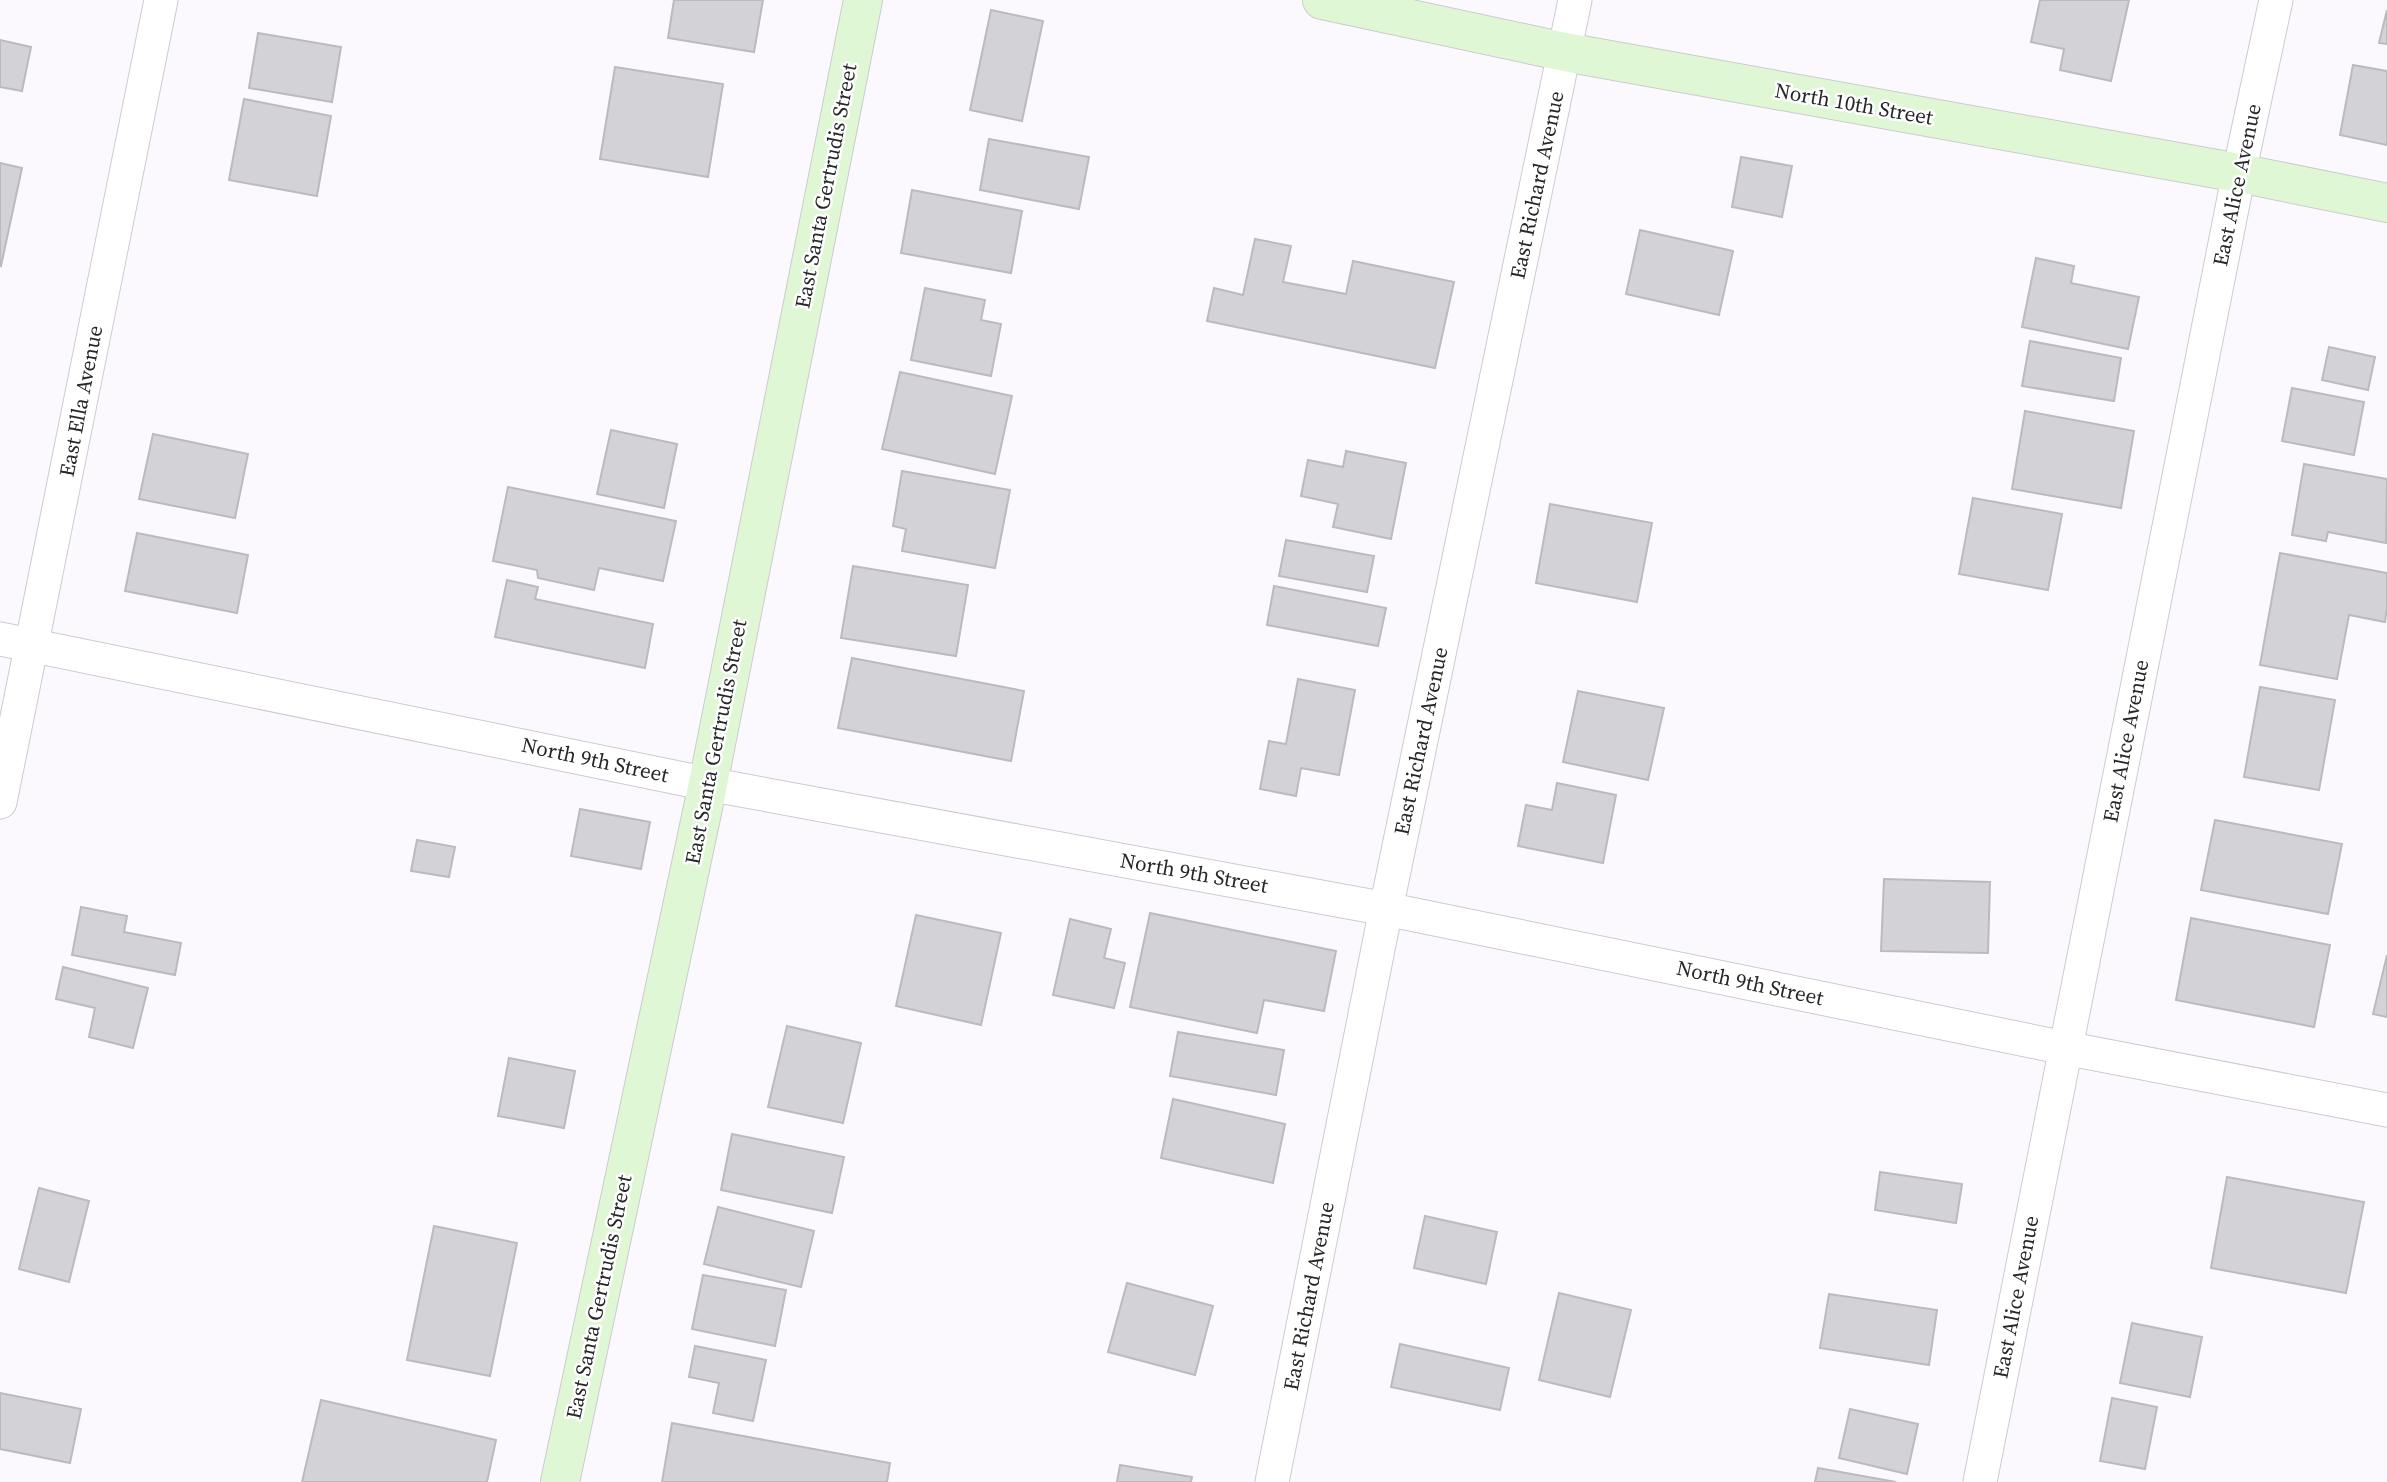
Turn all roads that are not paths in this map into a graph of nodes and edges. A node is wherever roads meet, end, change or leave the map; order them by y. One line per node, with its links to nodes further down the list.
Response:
1 (160, 0): 10 (street, East Ella Avenue)
2 (863, 0): 11 (street, East Santa Gertrudis Street)
3 (1322, 0): 6 (street, North 10th Street)
4 (1575, 0): 6 (street, East Richard Avenue)
5 (2276, 0): 7 (street, East Alice Avenue)
6 (1565, 51): 7 (street, North 10th Street); 13 (street, East Richard Avenue)
7 (2239, 173): 8 (street, North 10th Street); 14 (street, East Alice Avenue)
8 (2387, 203)
9 (0, 639): 10 (street, North 9th Street)
10 (33, 645): 11 (street, North 9th Street); 12 (street, East Ella Avenue)
11 (708, 784): 13 (street, North 9th Street); 16 (street, East Santa Gertrudis Street)
12 (0, 802)
13 (1386, 909): 14 (street, North 9th Street); 17 (street, East Richard Avenue)
14 (2066, 1048): 15 (street, North 9th Street); 18 (street, East Alice Avenue)
15 (2387, 1110)
16 (560, 1482)
17 (1272, 1482)
18 (1980, 1482)

